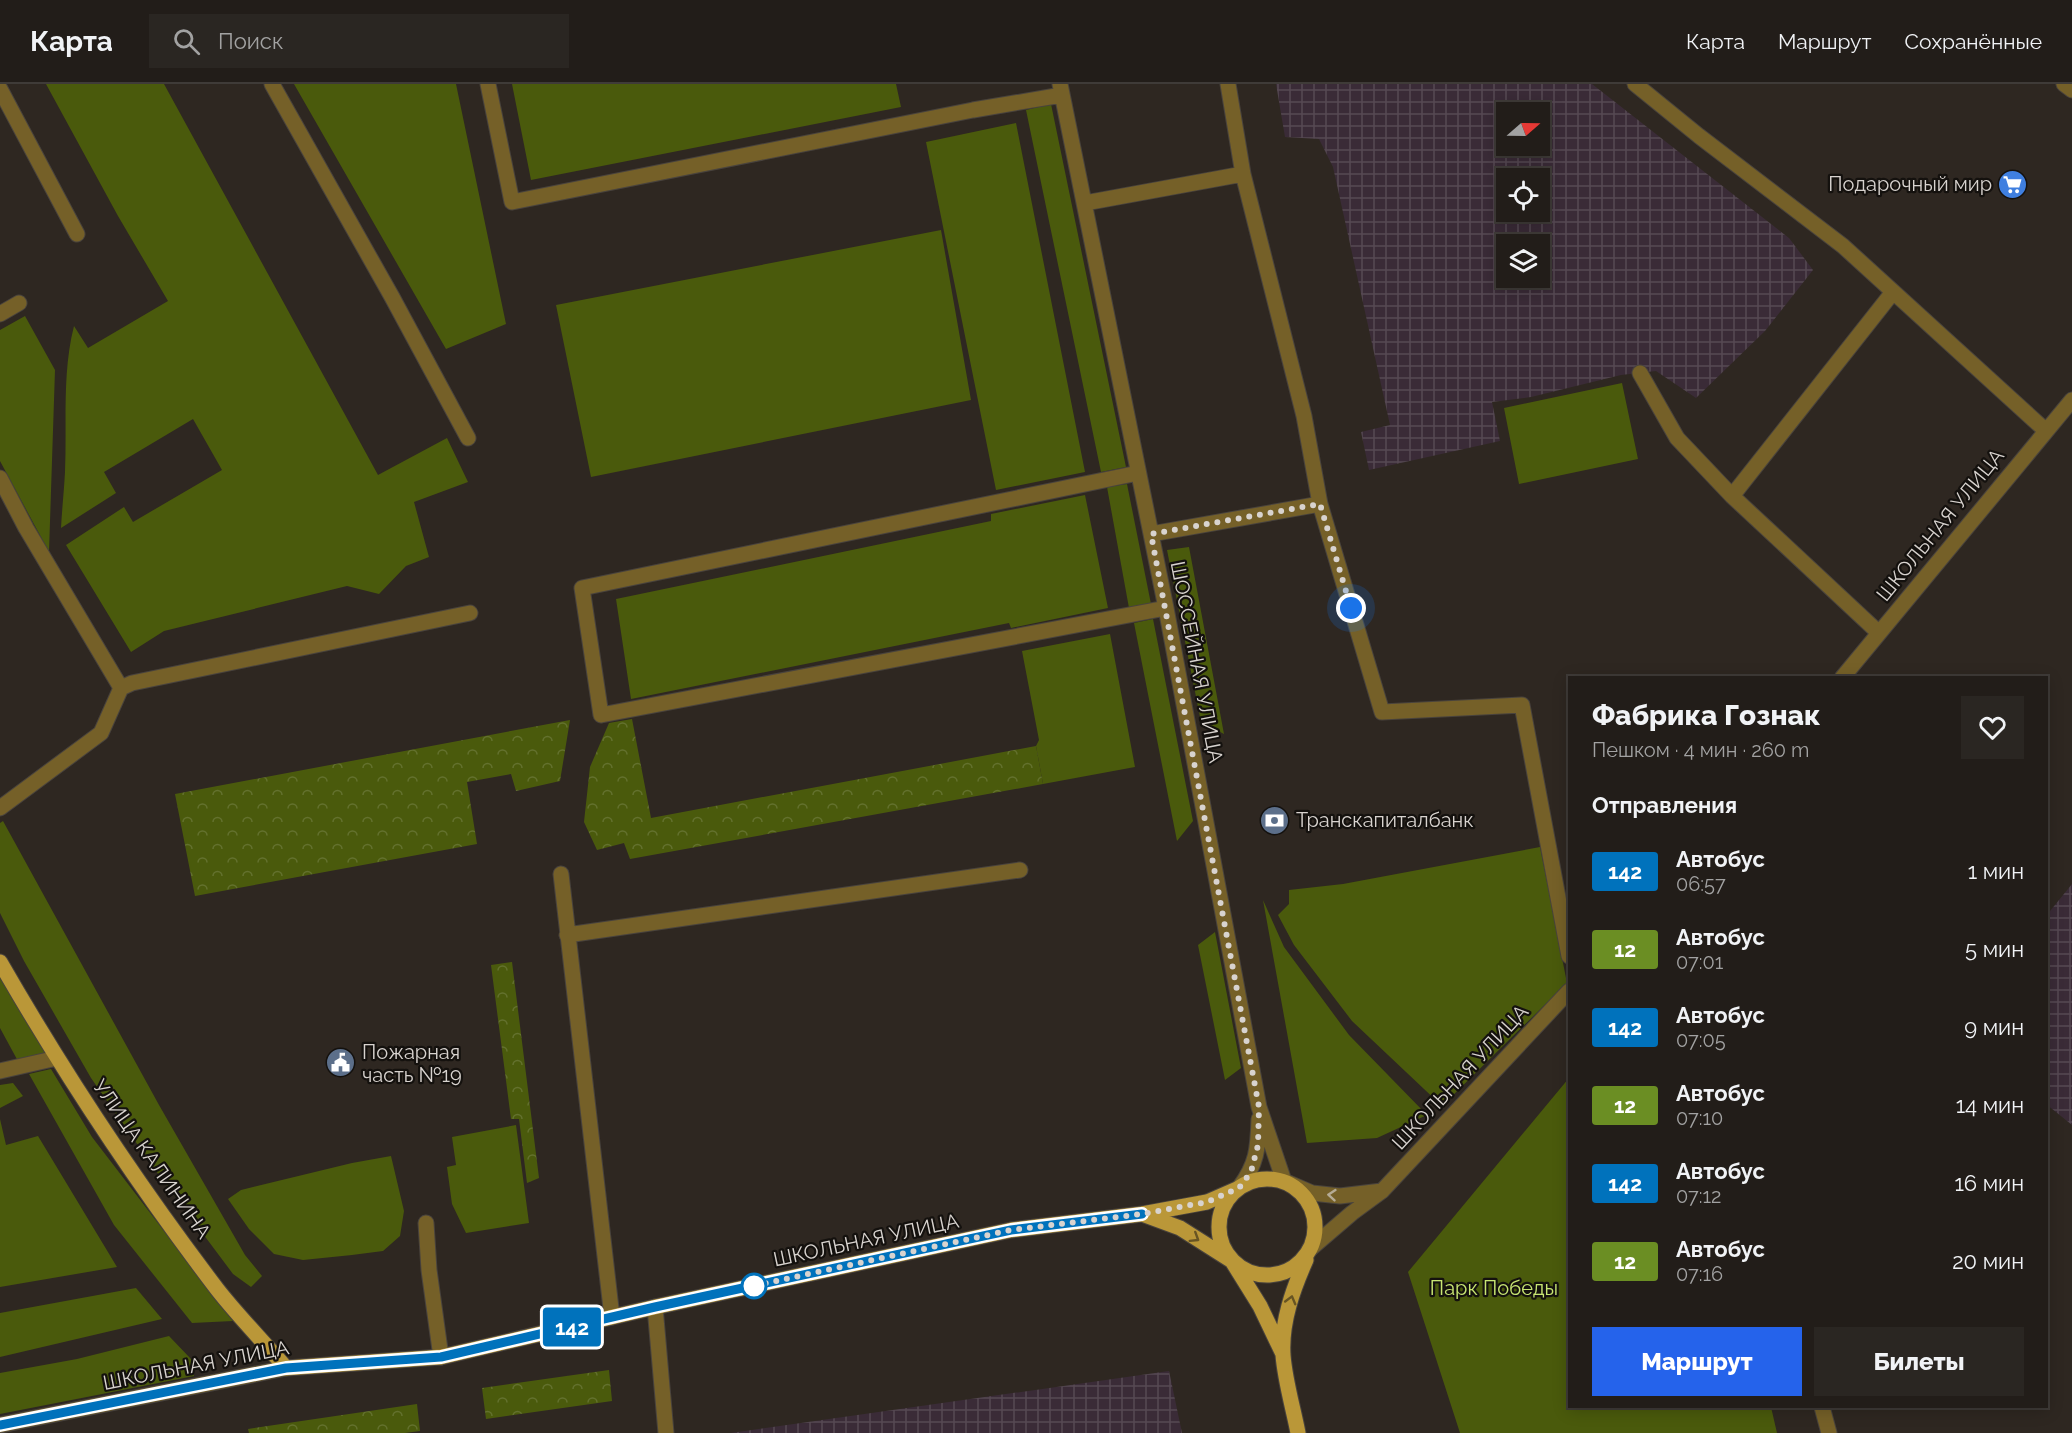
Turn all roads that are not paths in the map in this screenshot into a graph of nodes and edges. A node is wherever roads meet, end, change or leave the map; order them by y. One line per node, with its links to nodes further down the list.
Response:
1 (272, 84): 18 (street)
2 (488, 84): 7 (street)
3 (1228, 84): 9 (street)
4 (1635, 84): 12 (street)
5 (2064, 84): 8 (street)
6 (0, 89): 11 (street)
7 (1061, 89): 10 (street, ШОССЕЙНАЯ УЛИЦА)
8 (2072, 90)
9 (1243, 174): 10 (street); 22 (street)
10 (1084, 203): 19 (street, ШОССЕЙНАЯ УЛИЦА)
11 (77, 234)
12 (1893, 292): 17 (street); 21 (street)
13 (19, 303): 14 (street)
14 (0, 314)
15 (1640, 373): 21 (street)
16 (2072, 400): 17 (street, ШКОЛЬНАЯ УЛИЦА)
17 (2045, 430): 26 (street, ШКОЛЬНАЯ УЛИЦА)
18 (468, 438)
19 (1138, 473): 23 (street, ШОССЕЙНАЯ УЛИЦА); 24 (street)
20 (0, 478): 28 (street)
21 (1732, 496): 26 (street)
22 (1320, 504): 23 (street); 33 (street)
23 (1151, 534): 24 (street, ШОССЕЙНАЯ УЛИЦА)
24 (1166, 608): 38 (street, ШОССЕЙНАЯ УЛИЦА)
25 (470, 613): 28 (street)
26 (1879, 633): 27 (street, ШКОЛЬНАЯ УЛИЦА)
27 (1844, 676)
28 (121, 688): 29 (street)
29 (0, 808)
30 (1020, 870): 32 (street)
31 (561, 873): 32 (street)
32 (567, 935): 47 (street)
33 (1568, 951)
34 (0, 962): 36 (main road, УЛИЦА КАЛИНИНА)
35 (1568, 992): 41 (street, ШКОЛЬНАЯ УЛИЦА)
36 (57, 1058): 37 (street); 50 (main road, УЛИЦА КАЛИНИНА)
37 (0, 1071)
38 (1259, 1107): 39 (street); 40 (street)
39 (1284, 1181): 40 (main road); 41 (street, one-way to 39); 44 (main road)
40 (1239, 1188): 42 (main road, ШКОЛЬНАЯ УЛИЦА); 45 (main road)
41 (1382, 1191): 44 (street, ШКОЛЬНАЯ УЛИЦА)
42 (1142, 1214): 45 (main road, one-way to 45); 46 (main road, ШКОЛЬНАЯ УЛИЦА)
43 (426, 1223): 49 (street)
44 (1310, 1249): 45 (main road); 48 (main road, one-way to 44)
45 (1232, 1261): 48 (main road)
46 (655, 1307): 47 (main road, ШКОЛЬНАЯ УЛИЦА); 53 (street)
47 (612, 1317): 49 (main road, ШКОЛЬНАЯ УЛИЦА)
48 (1283, 1354): 54 (main road)
49 (441, 1357): 50 (main road, ШКОЛЬНАЯ УЛИЦА)
50 (286, 1368): 52 (street, ШКОЛЬНАЯ УЛИЦА)
51 (1822, 1408): 55 (street)
52 (0, 1425)
53 (666, 1433)
54 (1298, 1433)
55 (1829, 1433)

